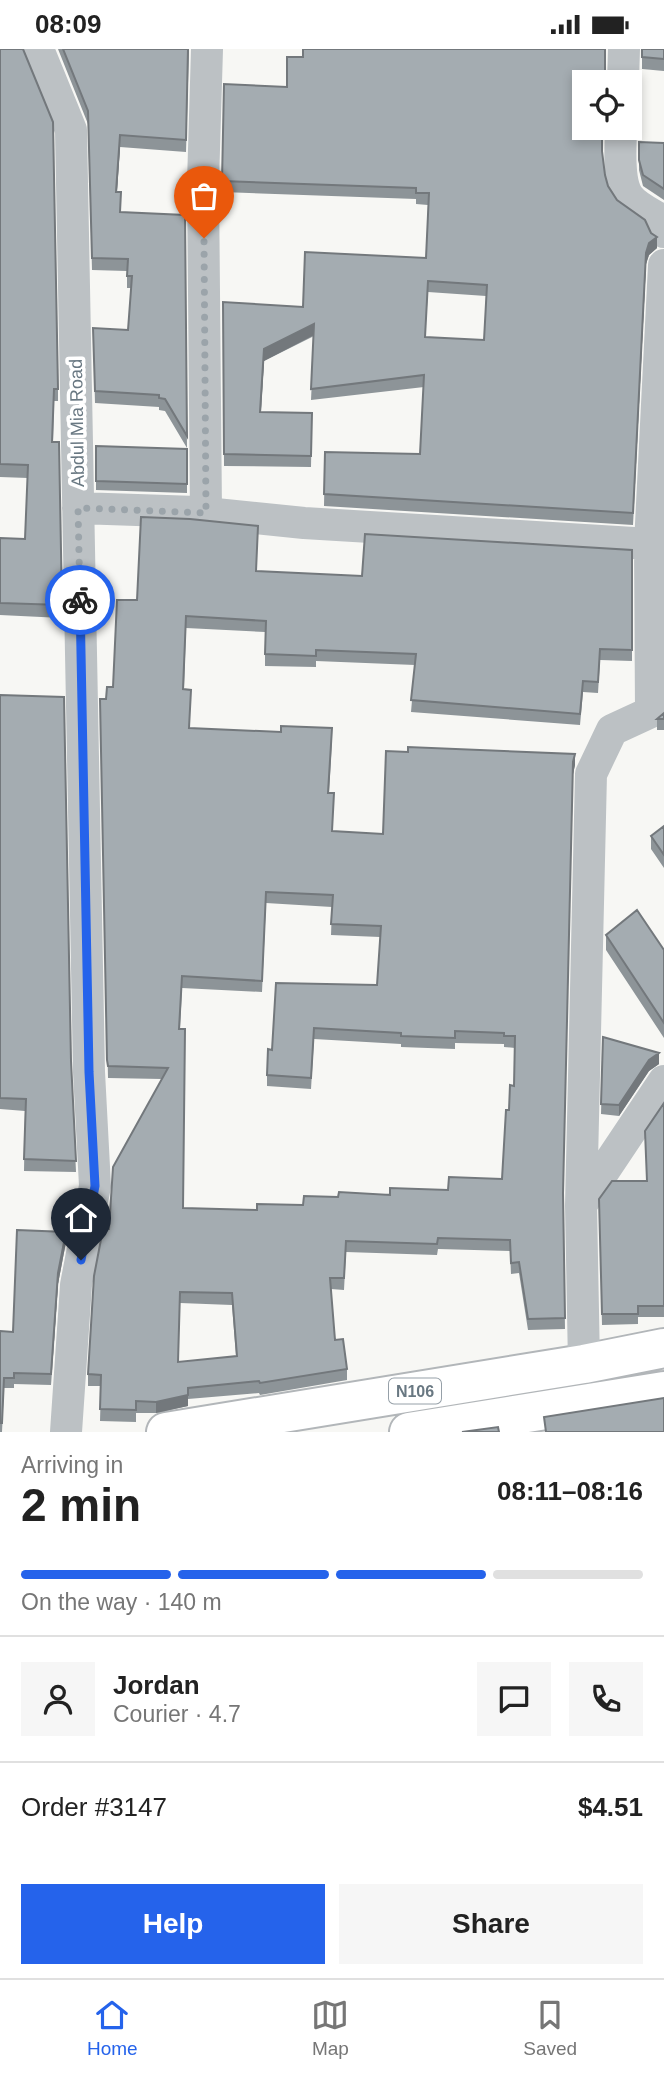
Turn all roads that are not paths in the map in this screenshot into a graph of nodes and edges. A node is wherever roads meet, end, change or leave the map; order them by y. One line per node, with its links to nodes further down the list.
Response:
1 (38, 49): 8 (street, Abdul Mia Road)
2 (207, 49): 9 (street)
3 (624, 49): 4 (street)
4 (623, 70)
5 (621, 140): 6 (street)
6 (664, 232)
7 (664, 265): 10 (street)
8 (78, 508): 9 (street); 16 (street, Abdul Mia Road)
9 (206, 513): 10 (street)
10 (650, 544): 12 (street)
11 (664, 1080): 12 (street)
12 (581, 1205): 14 (street)
13 (664, 1348): 14 (highway, N106)
14 (584, 1364): 17 (highway, N106)
15 (664, 1391): 18 (highway, N106)
16 (66, 1432)
17 (166, 1432)
18 (409, 1432)

